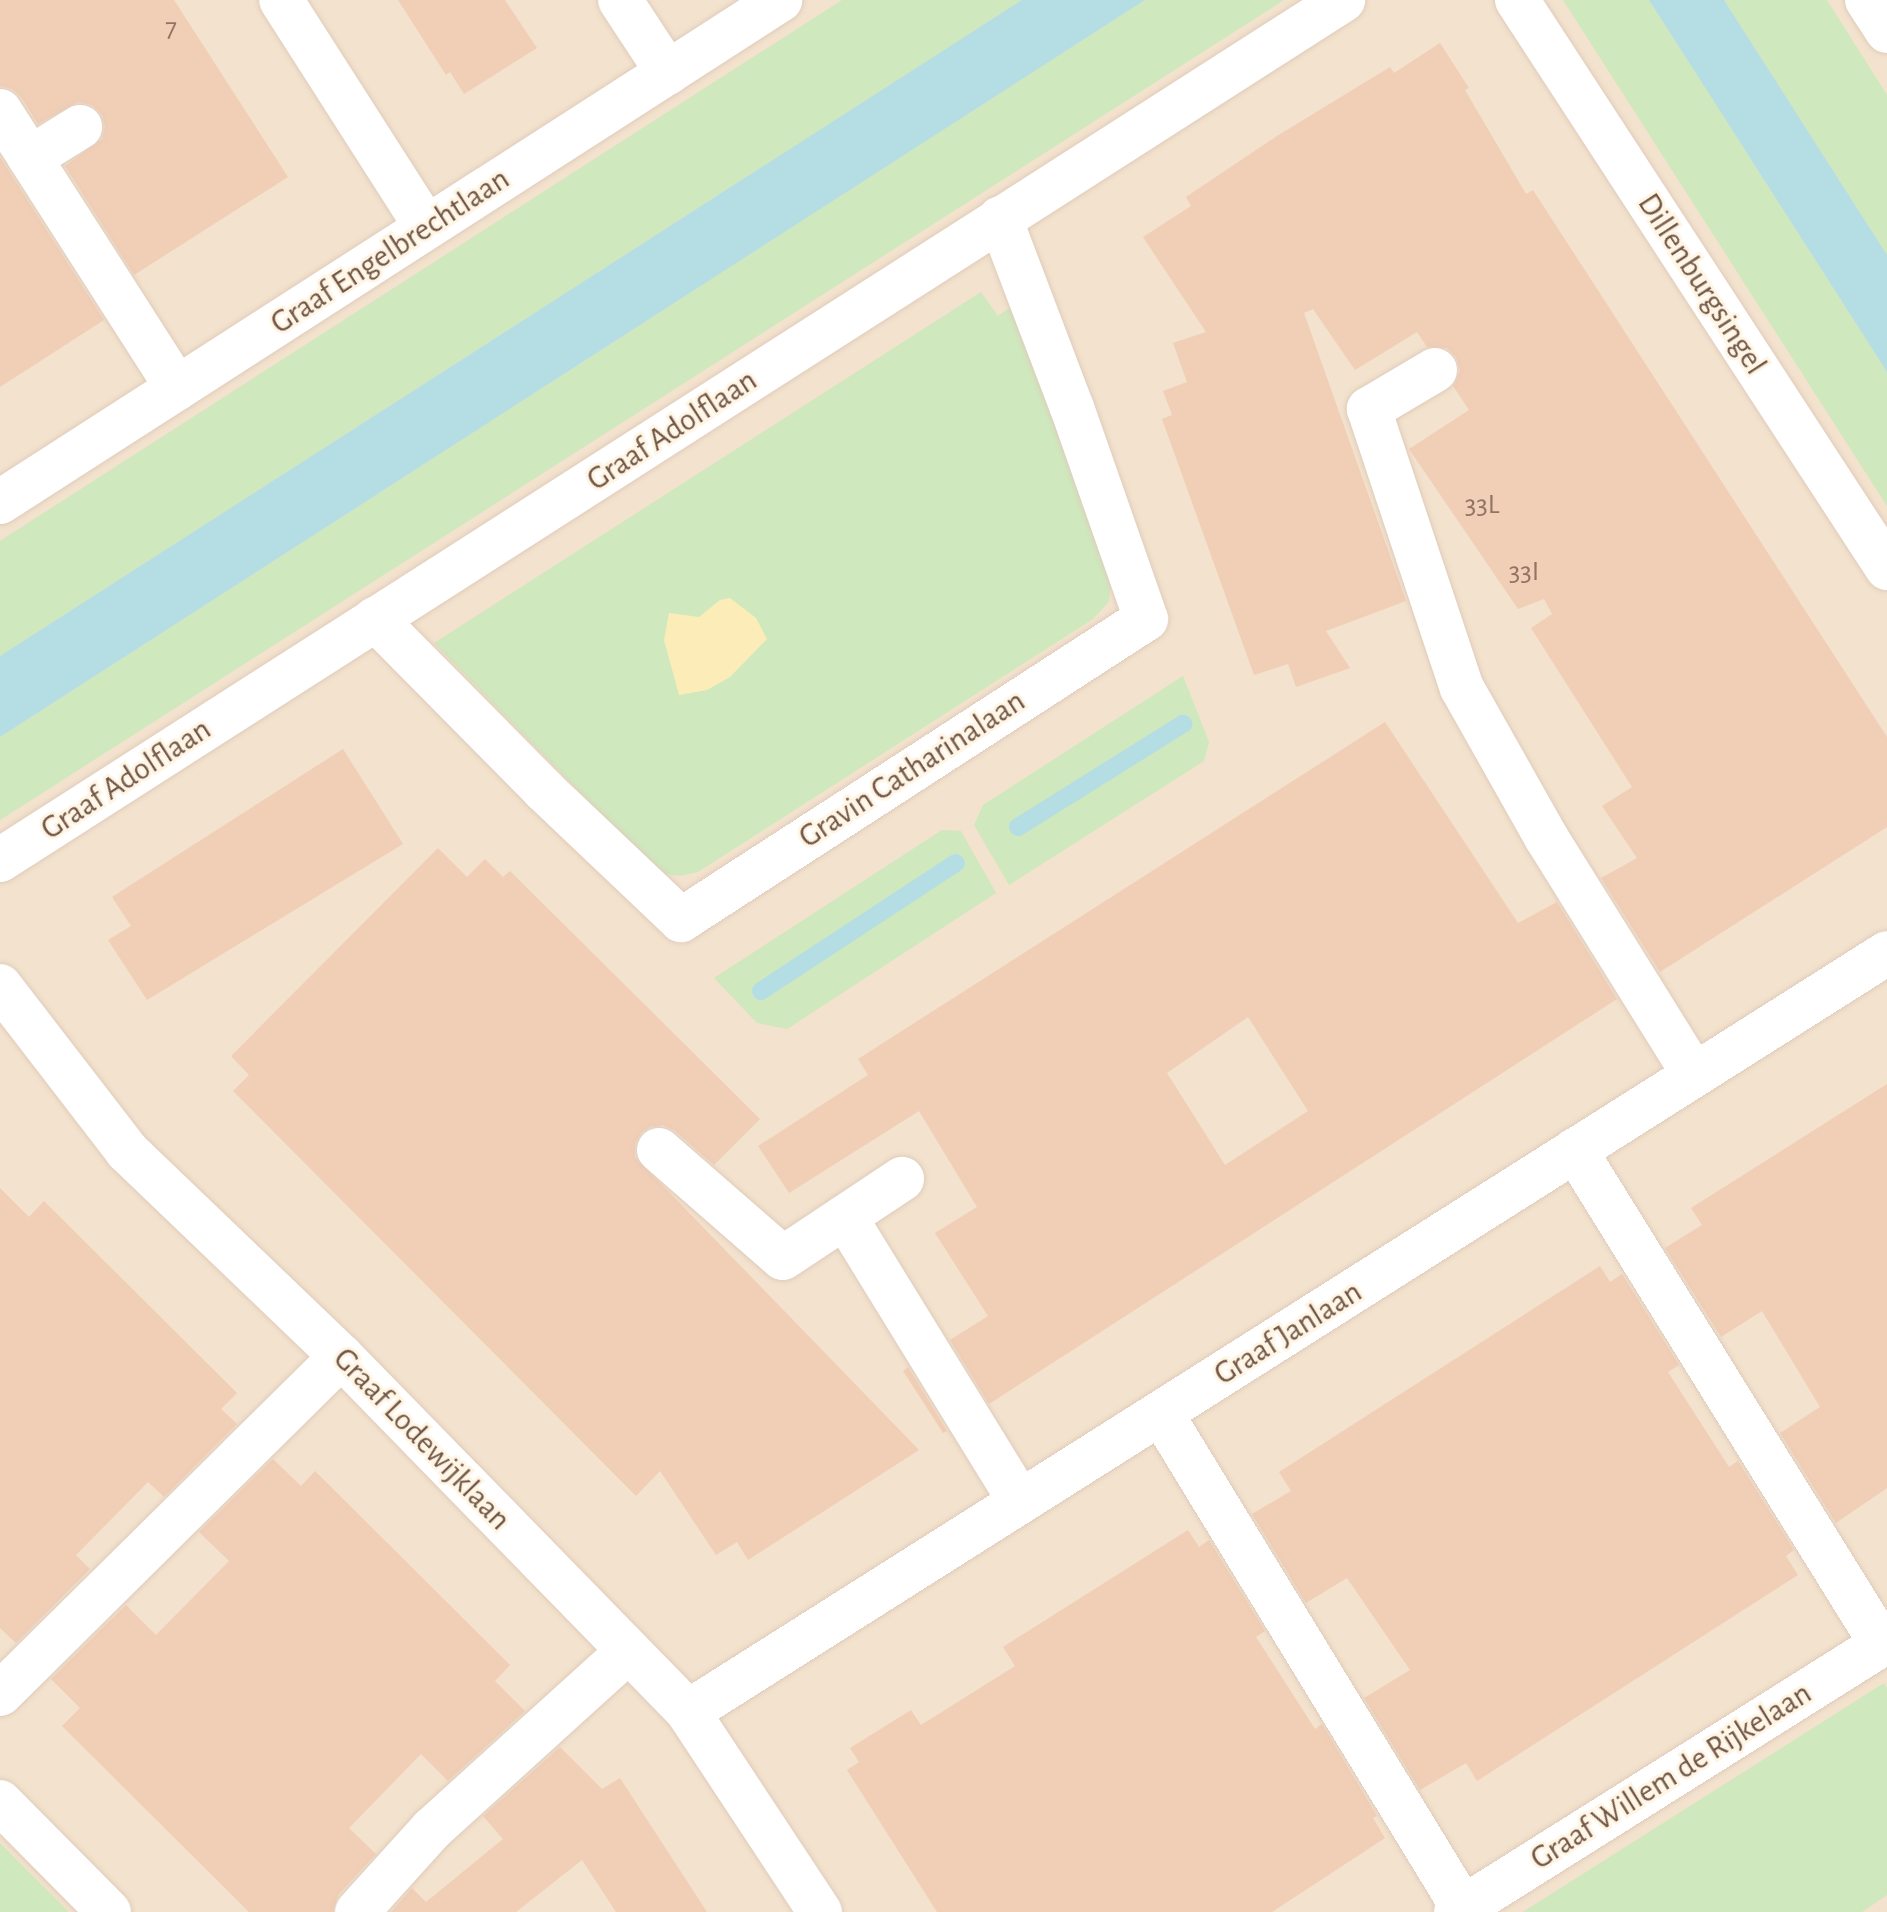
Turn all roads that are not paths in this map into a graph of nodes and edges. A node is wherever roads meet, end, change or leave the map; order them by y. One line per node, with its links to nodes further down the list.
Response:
1 (281, 0): 13 (street)
2 (620, 0): 8 (street)
3 (780, 0): 8 (street, Graaf Engelbrechtlaan)
4 (1343, 0): 12 (street, Graaf Adolflaan)
5 (1517, 0): 17 (street, Dillenburgsingel)
6 (1867, 0): 7 (street)
7 (1887, 31)
8 (668, 73): 13 (street, Graaf Engelbrechtlaan)
9 (0, 111): 11 (street)
10 (80, 127): 11 (street)
11 (30, 158): 15 (street)
12 (1000, 218): 18 (street, Graaf Adolflaan); 18 (street, Gravin Catharinalaan)
13 (426, 227): 15 (street, Graaf Engelbrechtlaan)
14 (1435, 370): 22 (street)
15 (177, 388): 16 (street, Graaf Engelbrechtlaan)
16 (0, 502)
17 (1887, 568)
18 (375, 619): 19 (street, Graaf Adolflaan)
19 (0, 860)
20 (1887, 953): 22 (street, Graaf Janlaan)
21 (0, 986): 27 (street, Graaf Lodewijklaan)
22 (1694, 1075): 24 (street, Graaf Janlaan)
23 (659, 1150): 26 (street)
24 (1575, 1150): 28 (street, Graaf Janlaan); 30 (street)
25 (902, 1179): 26 (street)
26 (845, 1217): 29 (street)
27 (341, 1356): 31 (street, Graaf Lodewijklaan); 32 (street)
28 (1161, 1413): 29 (street, Graaf Janlaan); 35 (street)
29 (1020, 1502): 33 (street, Graaf Janlaan)
30 (1884, 1643): 35 (street, Graaf Willem de Rijkelaan)
31 (628, 1651): 33 (street, Graaf Lodewijklaan); 37 (street)
32 (0, 1694)
33 (688, 1712): 38 (street, Graaf Lodewijklaan)
34 (0, 1802): 36 (street)
35 (1460, 1910)
36 (109, 1912)
37 (357, 1912)
38 (820, 1912)

